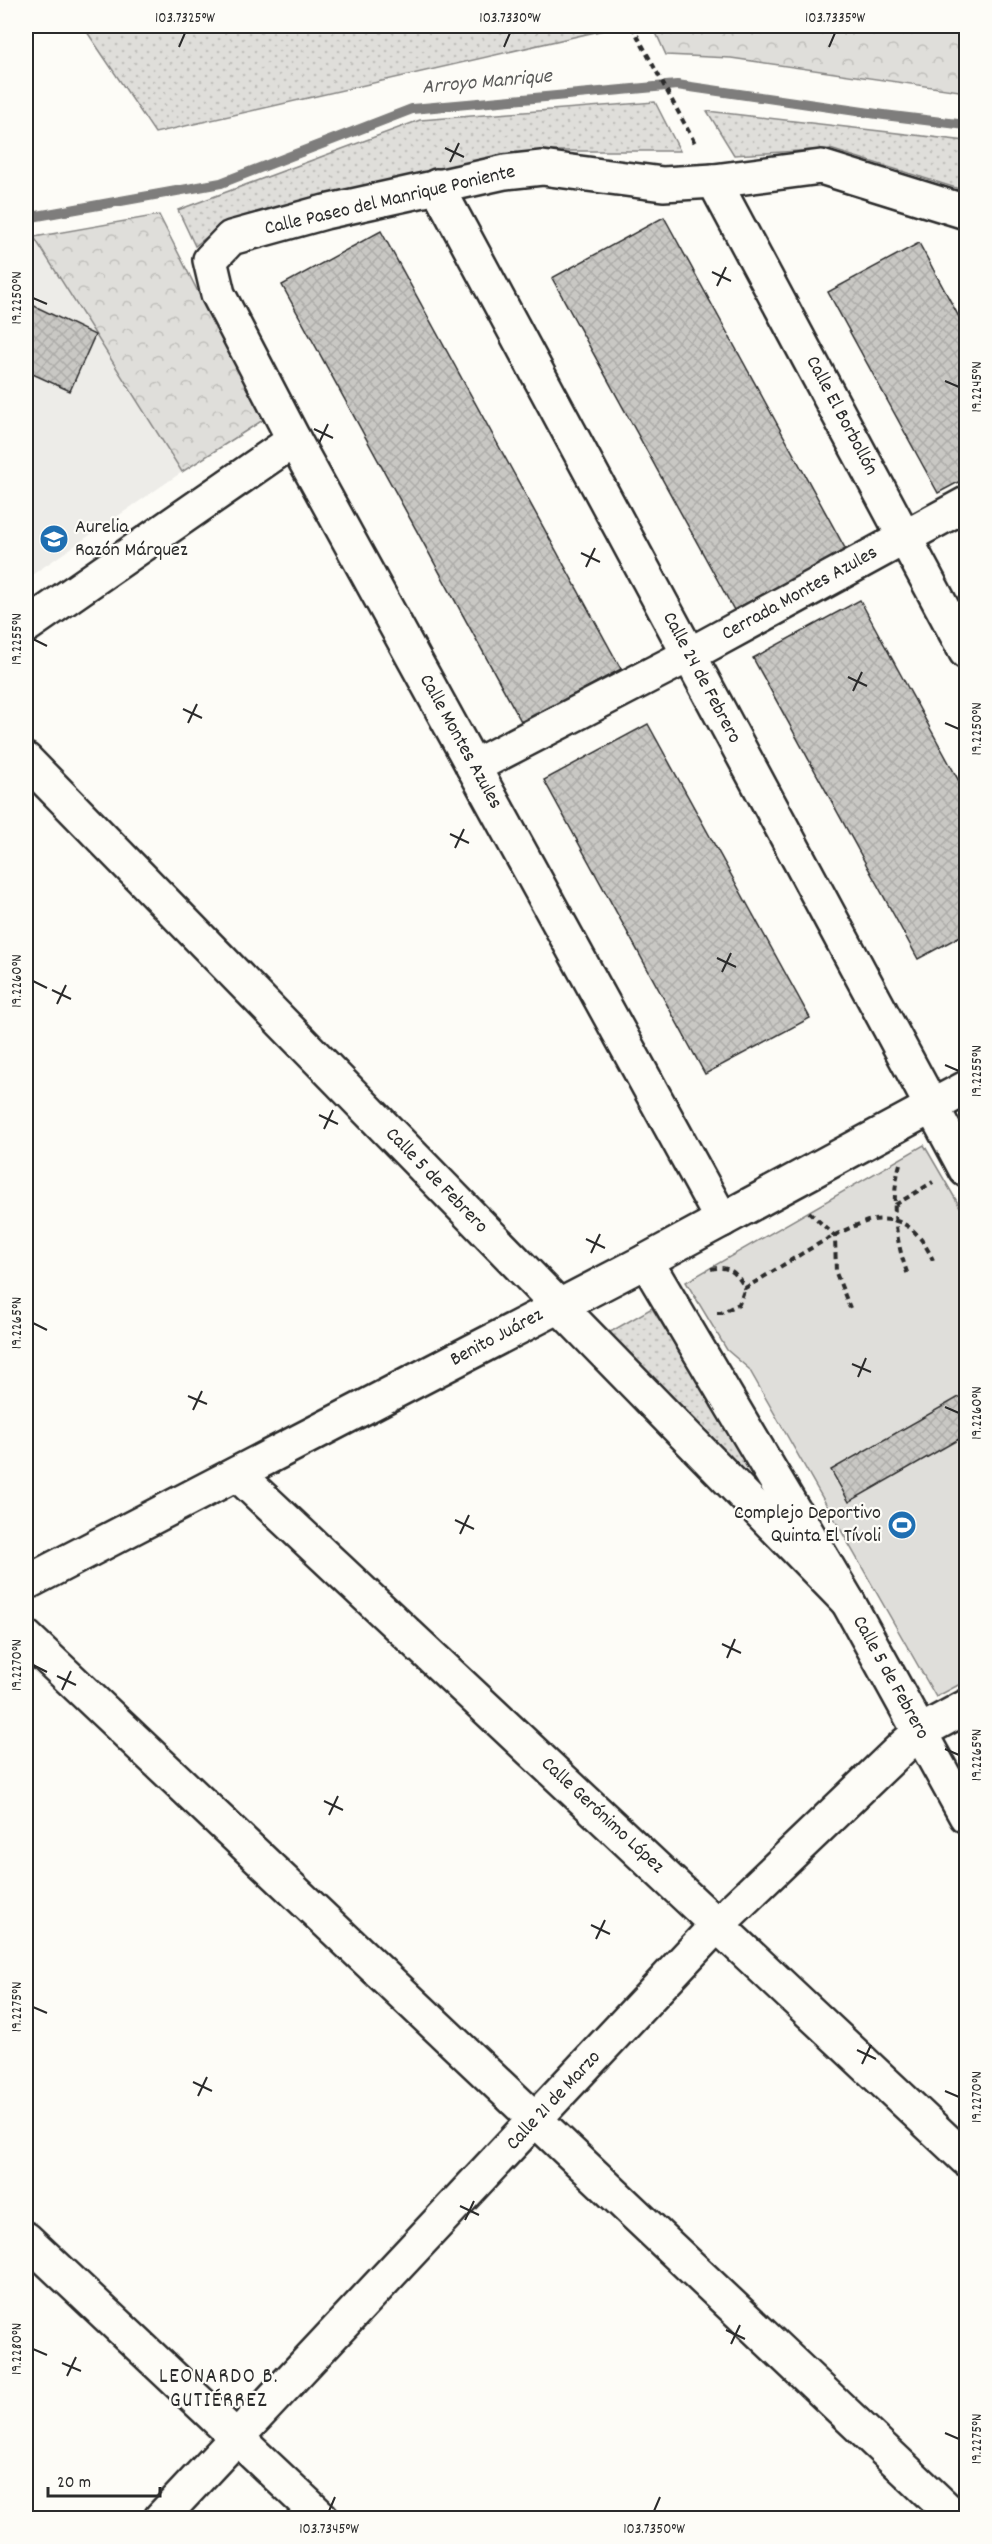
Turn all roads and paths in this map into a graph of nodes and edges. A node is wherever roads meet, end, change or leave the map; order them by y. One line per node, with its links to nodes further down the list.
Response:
1 (633, 27): 2 (path)
2 (681, 114)
3 (714, 181): 4 (street, Calle Paseo del Manrique Poniente); 5 (street, Calle Paseo del Manrique Poniente); 9 (street, Calle El Borbollón)
4 (437, 186): 6 (street, Calle Paseo del Manrique Poniente); 12 (street, Calle 24 de Febrero)
5 (966, 212)
6 (210, 260): 7 (street, Calle Montes Azules)
7 (294, 440): 10 (street); 14 (street, Calle Montes Azules)
8 (966, 504): 9 (street, Cerrada Montes Azules)
9 (906, 537): 11 (street, Calle El Borbollón); 12 (street, Cerrada Montes Azules)
10 (26, 626)
11 (966, 652)
12 (689, 655): 14 (street, Cerrada Montes Azules); 16 (street, Calle 24 de Febrero)
13 (26, 760): 30 (street, Calle 5 de Febrero)
14 (473, 767): 22 (street, Calle Montes Azules)
15 (966, 1088): 16 (street, Benito Juárez)
16 (932, 1107): 18 (street, Calle 24 de Febrero); 22 (street, Benito Juárez)
17 (901, 1159): 20 (path)
18 (966, 1170)
19 (934, 1182): 20 (path)
20 (895, 1205): 23 (path)
21 (808, 1212): 24 (path)
22 (722, 1220): 26 (street, Benito Juárez)
23 (896, 1221): 24 (path); 25 (path); 28 (path)
24 (835, 1236): 29 (path); 31 (path)
25 (933, 1260)
26 (646, 1261): 30 (street, Benito Juárez); 35 (street, Calle 5 de Febrero)
27 (708, 1270): 29 (path)
28 (908, 1275)
29 (745, 1288): 32 (path)
30 (558, 1306): 33 (street, Benito Juárez); 35 (street, Calle 5 de Febrero)
31 (850, 1308)
32 (712, 1312)
33 (237, 1474): 34 (street, Benito Juárez); 40 (street, Calle Gerónimo López)
34 (26, 1583)
35 (848, 1602): 38 (street, Calle 5 de Febrero)
36 (26, 1637): 41 (street)
37 (966, 1707): 38 (street, Calle 21 de Marzo)
38 (920, 1732): 39 (street, Calle 5 de Febrero); 40 (street, Calle 21 de Marzo)
39 (966, 1816)
40 (717, 1925): 41 (street, Calle 21 de Marzo); 42 (street, Calle Gerónimo López)
41 (536, 2121): 44 (street, Calle 21 de Marzo); 47 (street)
42 (966, 2159)
43 (26, 2239): 44 (street)
44 (236, 2437): 45 (street, Calle 21 de Marzo); 46 (street)
45 (161, 2518)
46 (322, 2518)
47 (956, 2518)

